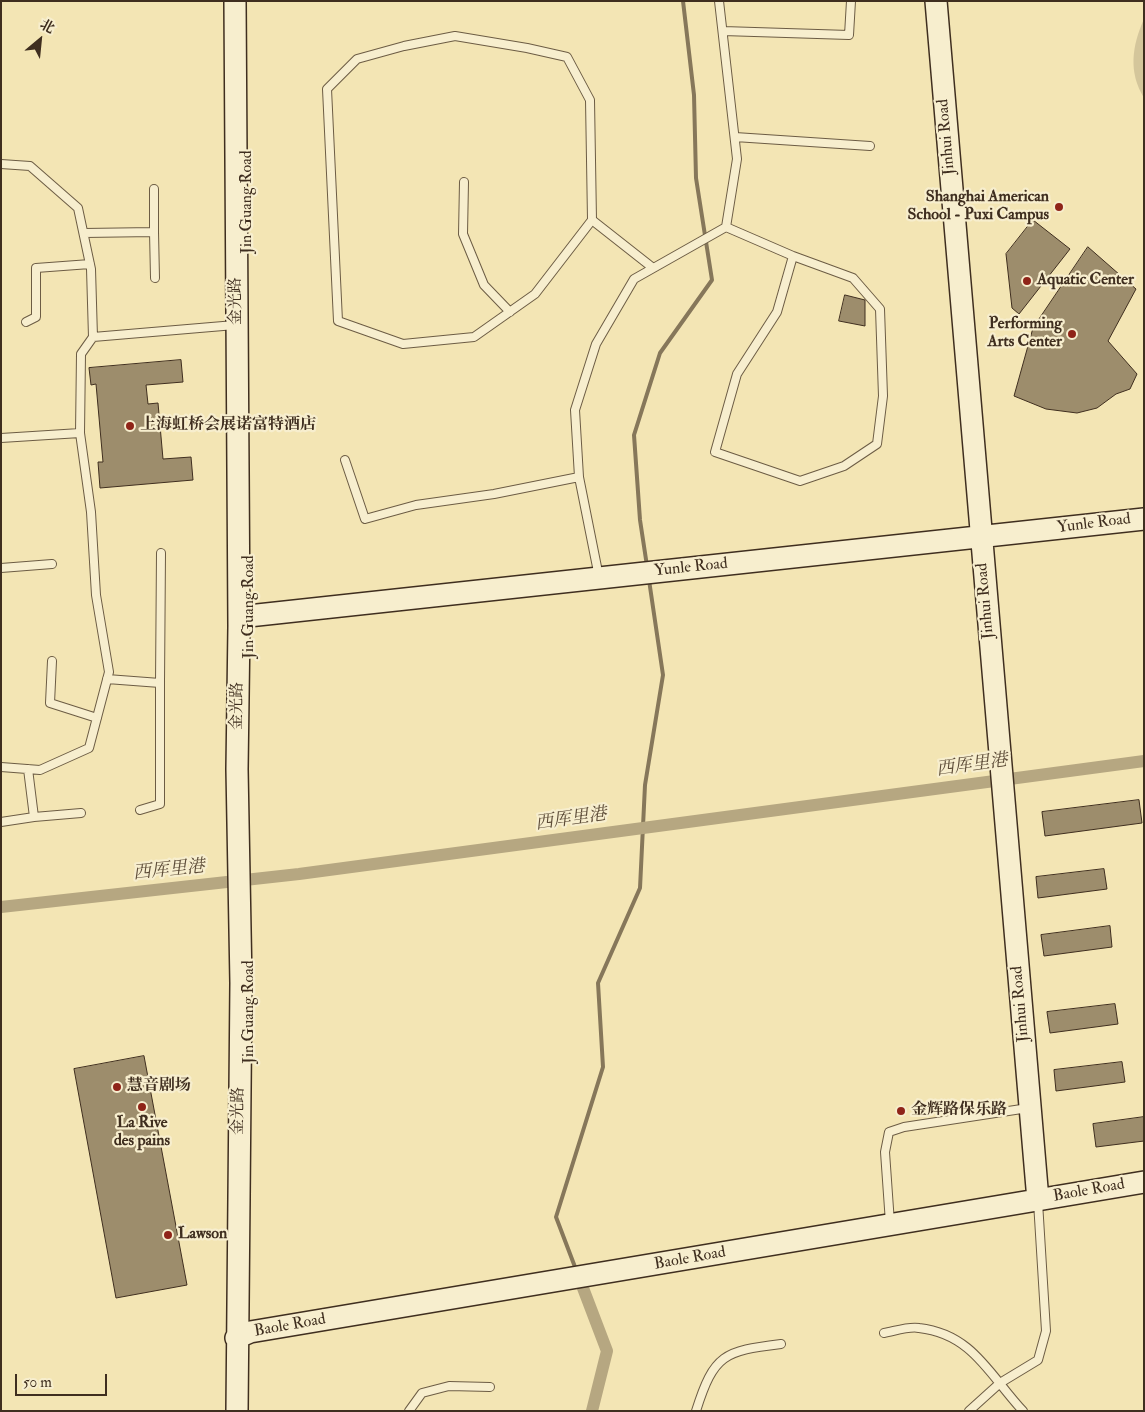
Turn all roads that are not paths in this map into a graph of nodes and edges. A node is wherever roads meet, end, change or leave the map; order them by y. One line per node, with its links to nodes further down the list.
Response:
1 (235, 1): 22 (street, 金光路)
2 (244, 1): 22 (street, Jin Guang Road)
3 (719, 1): 6 (lane)
4 (852, 1): 6 (lane)
5 (936, 1): 29 (street, Jinhui Road)
6 (723, 31): 7 (lane)
7 (735, 137): 8 (lane); 13 (lane)
8 (870, 146)
9 (1, 164): 15 (lane)
10 (464, 182): 20 (lane)
11 (154, 189): 14 (lane)
12 (592, 220): 18 (lane); 20 (lane); 20 (lane)
13 (726, 227): 16 (lane); 18 (lane)
14 (154, 232): 15 (lane); 19 (lane)
15 (84, 233): 17 (lane)
16 (793, 256): 16 (lane)
17 (90, 264): 21 (lane); 23 (lane)
18 (653, 268): 27 (lane)
19 (155, 278)
20 (510, 312)
21 (26, 322)
22 (242, 325): 23 (lane); 34 (street, Jin Guang Road)
23 (93, 337): 24 (lane)
24 (80, 433): 25 (lane); 36 (lane)
25 (1, 438)
26 (345, 460): 27 (lane)
27 (579, 477): 33 (lane)
28 (1144, 519): 29 (street, Yunle Road)
29 (981, 538): 33 (street, Yunle Road); 45 (street, Jinhui Road)
30 (160, 553): 37 (lane)
31 (52, 564): 32 (lane)
32 (1, 568)
33 (599, 577): 34 (street, Yunle Road)
34 (245, 615): 50 (street, Jin Guang Road)
35 (52, 662): 38 (lane)
36 (107, 679): 37 (lane); 38 (lane)
37 (160, 683): 41 (lane)
38 (96, 718): 40 (lane)
39 (1, 767): 40 (lane)
40 (28, 769): 43 (lane)
41 (140, 810)
42 (81, 813): 43 (lane)
43 (34, 817): 44 (lane)
44 (1, 822)
45 (1030, 1108): 47 (street, Jinhui Road); 48 (lane)
46 (1144, 1182): 47 (street, Baole Road)
47 (1038, 1200): 48 (street, Baole Road); 52 (lane)
48 (890, 1225): 50 (street, Baole Road)
49 (884, 1333): 52 (lane)
50 (243, 1335): 54 (street); 55 (street)
51 (781, 1344): 57 (lane)
52 (1000, 1382): 58 (lane); 59 (lane)
53 (490, 1387): 56 (lane)
54 (237, 1411)
55 (251, 1411)
56 (409, 1411)
57 (696, 1411)
58 (969, 1411)
59 (1022, 1411)

